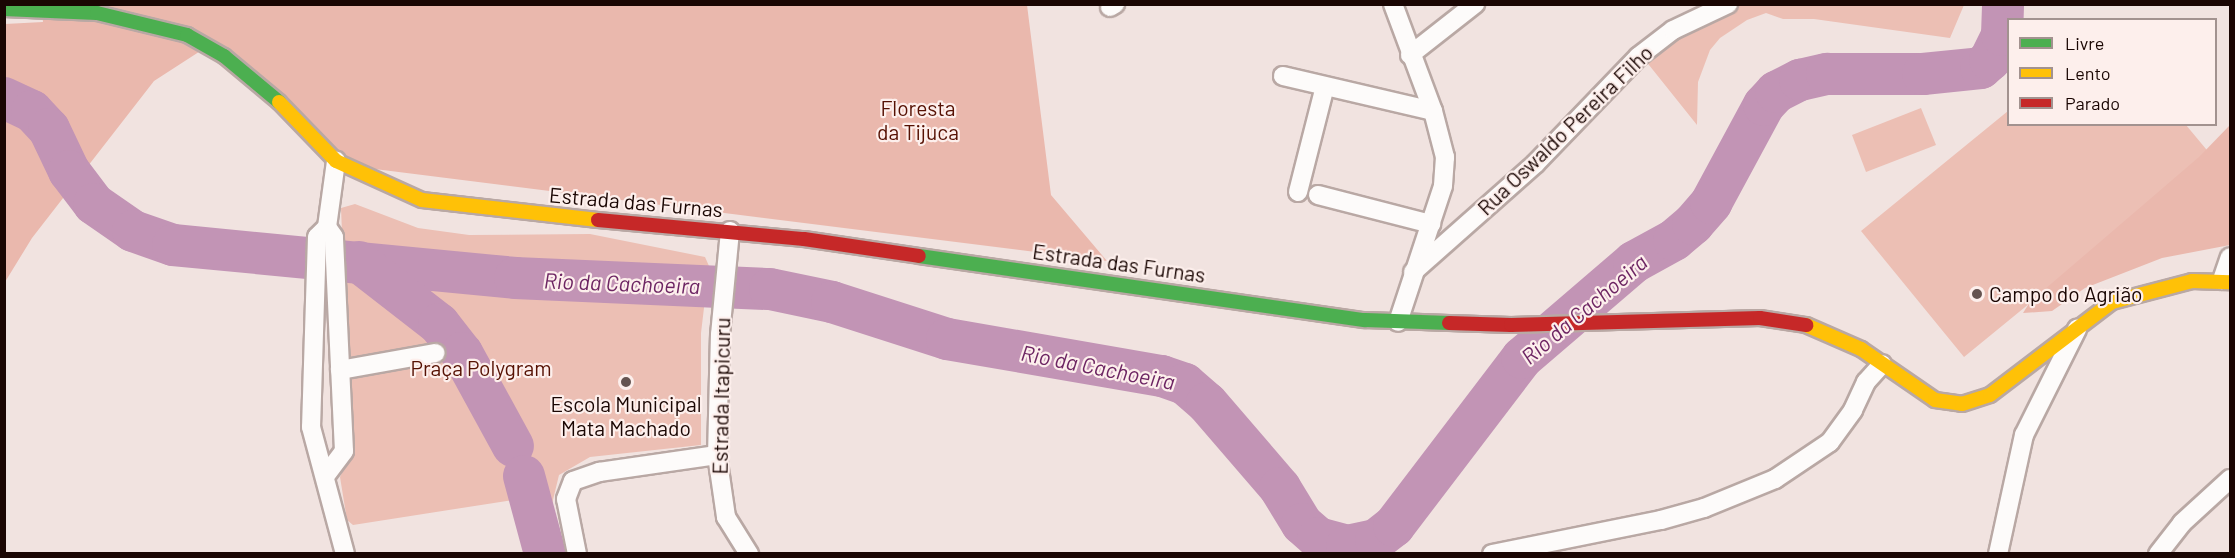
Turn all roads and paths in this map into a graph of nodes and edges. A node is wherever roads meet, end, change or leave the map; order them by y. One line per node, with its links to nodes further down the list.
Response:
1 (1393, 4): 5 (street)
2 (1475, 4): 5 (street)
3 (1728, 4): 16 (street, Rua Oswaldo Pereira Filho)
4 (4, 9): 9 (main road, Estrada das Furnas)
5 (1410, 55): 8 (street)
6 (1283, 76): 7 (street)
7 (1325, 86): 8 (street); 10 (street)
8 (1432, 111): 12 (street)
9 (336, 161): 13 (main road, Estrada das Furnas); 14 (street)
10 (1298, 192)
11 (1318, 195): 12 (street)
12 (1431, 224): 16 (street)
13 (730, 231): 18 (main road, Estrada das Furnas); 23 (street, Estrada Itapicuru)
14 (326, 236): 22 (street); 24 (street)
15 (2230, 257): 17 (street)
16 (1413, 272): 18 (street)
17 (2226, 281): 19 (main road, Estrada das Furnas)
18 (1398, 322): 21 (main road, Estrada das Furnas)
19 (2081, 322): 21 (main road, Estrada das Furnas); 30 (street)
20 (435, 353): 22 (street)
21 (1882, 364): 29 (street)
22 (340, 370): 24 (street)
23 (717, 455): 27 (street); 28 (street, Estrada Itapicuru)
24 (326, 475): 26 (street)
25 (2230, 478): 31 (street)
26 (345, 554)
27 (577, 554)
28 (749, 554)
29 (1492, 554)
30 (1998, 554)
31 (2158, 554)

